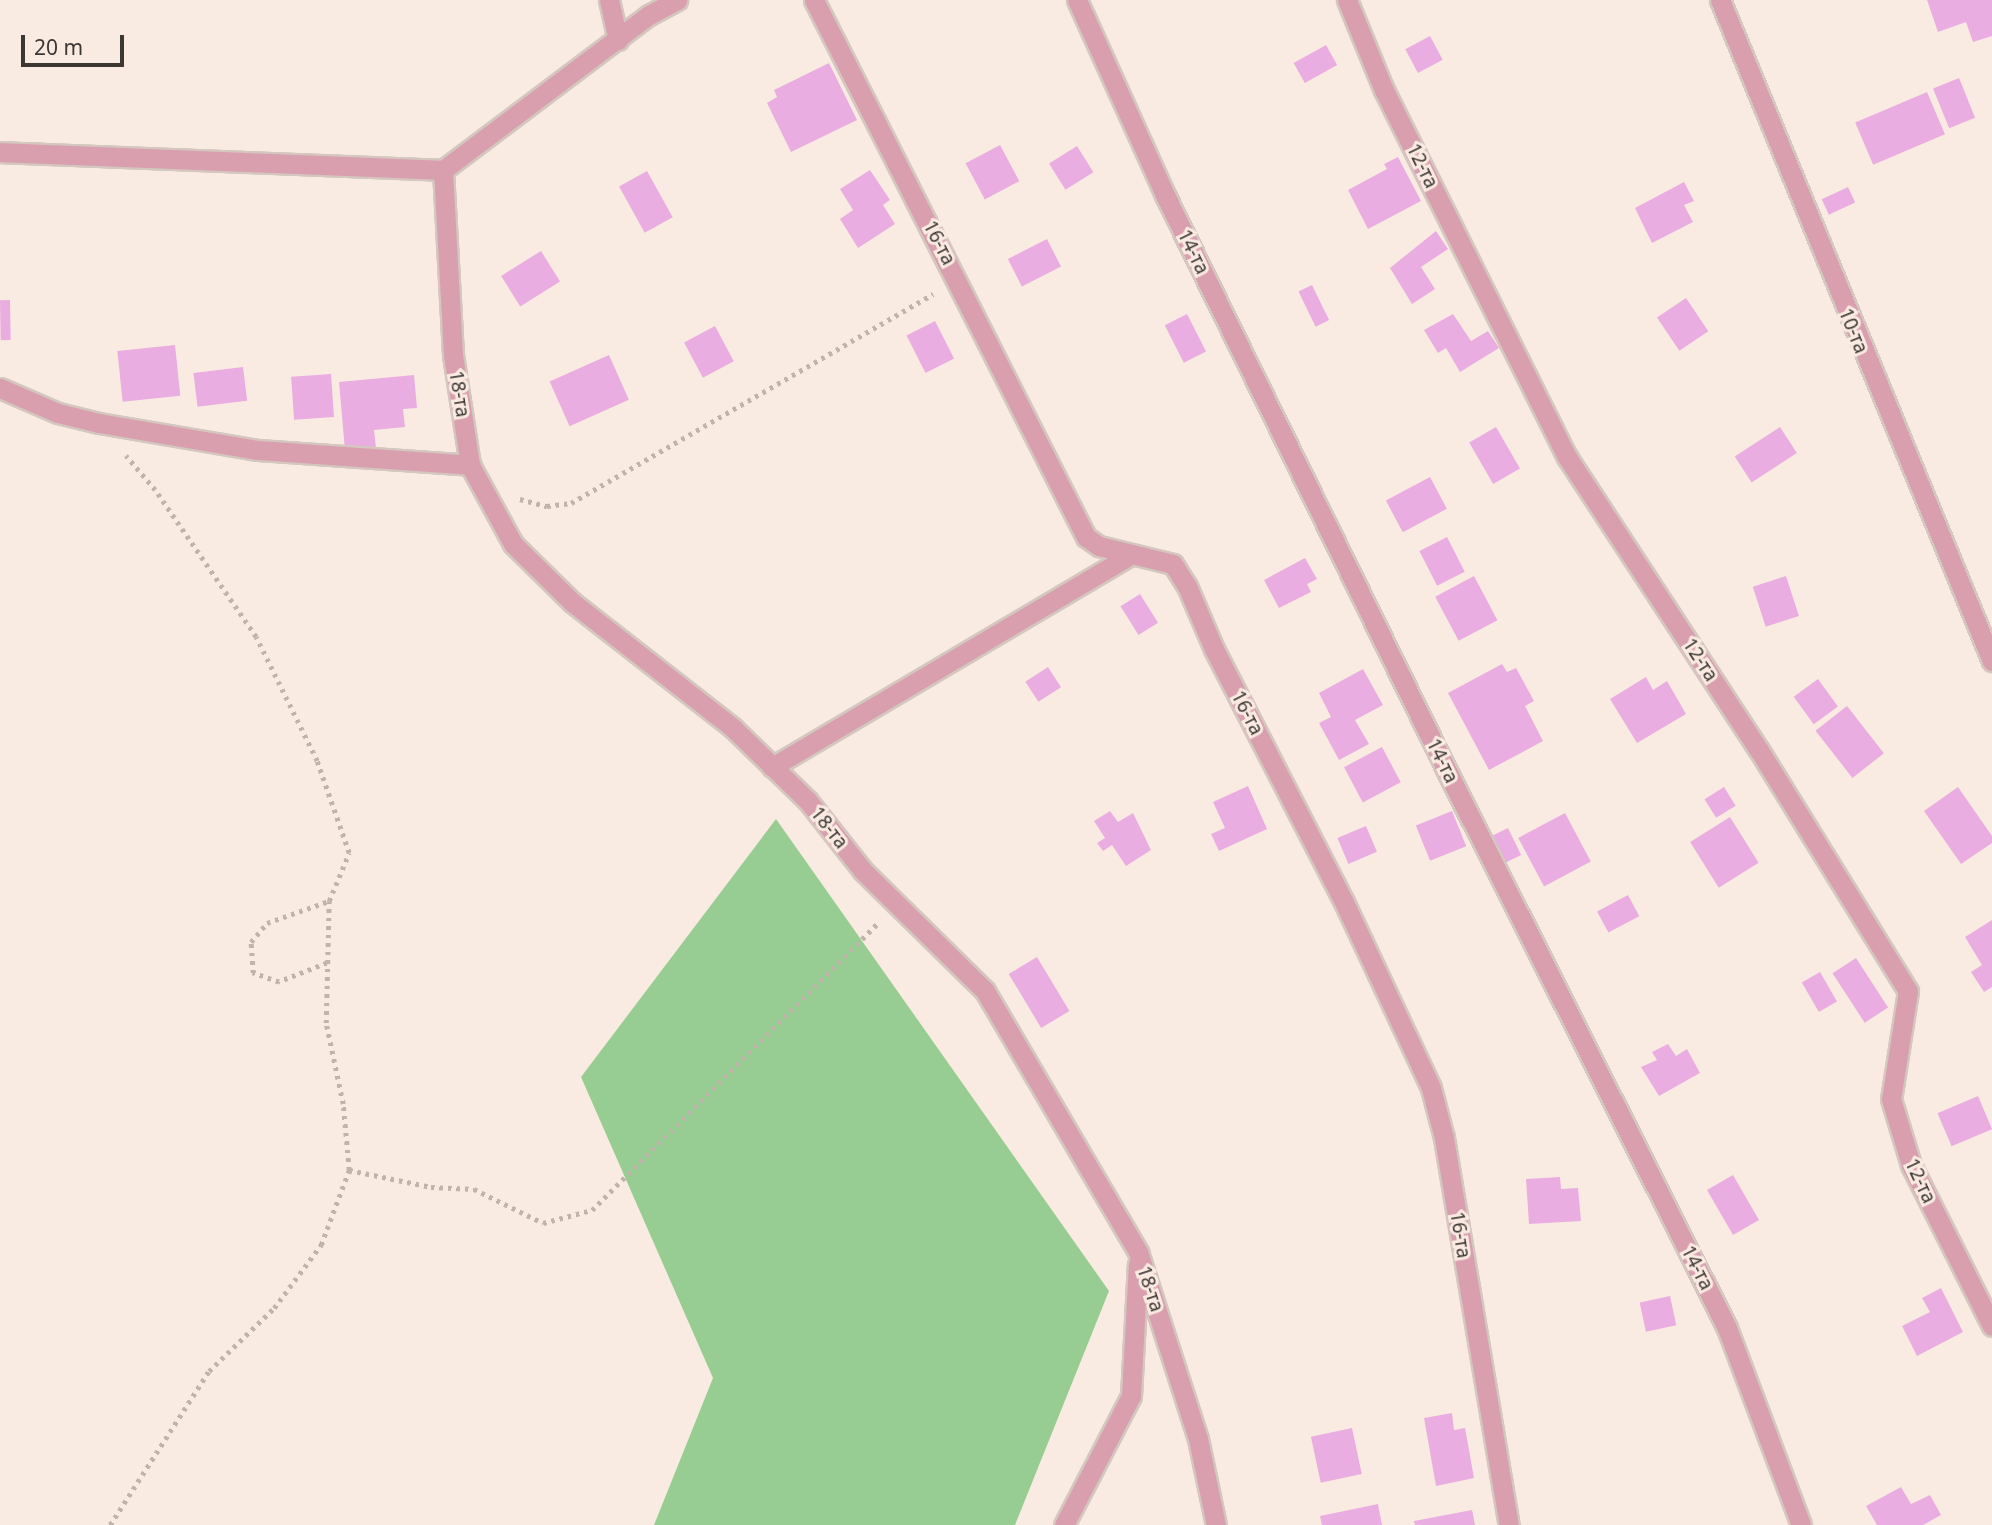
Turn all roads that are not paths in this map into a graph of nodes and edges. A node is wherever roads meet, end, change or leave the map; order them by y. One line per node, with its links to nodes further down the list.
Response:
1 (609, 0): 7 (street)
2 (677, 0): 7 (street)
3 (814, 0): 12 (street, 16-та)
4 (1077, 0): 20 (street, 14-та)
5 (1347, 0): 16 (street, 12-та)
6 (1720, 0): 13 (street, 10-та)
7 (618, 40): 9 (street)
8 (0, 152): 9 (street)
9 (443, 170): 11 (street, 18-та)
10 (0, 388): 11 (street)
11 (470, 465): 14 (street, 18-та)
12 (1131, 555): 14 (street); 19 (street, 16-та)
13 (1992, 661)
14 (772, 766): 15 (street, 18-та)
15 (1138, 1252): 17 (street); 18 (street, 18-та)
16 (1992, 1326)
17 (1064, 1525)
18 (1216, 1525)
19 (1508, 1525)
20 (1801, 1525)

